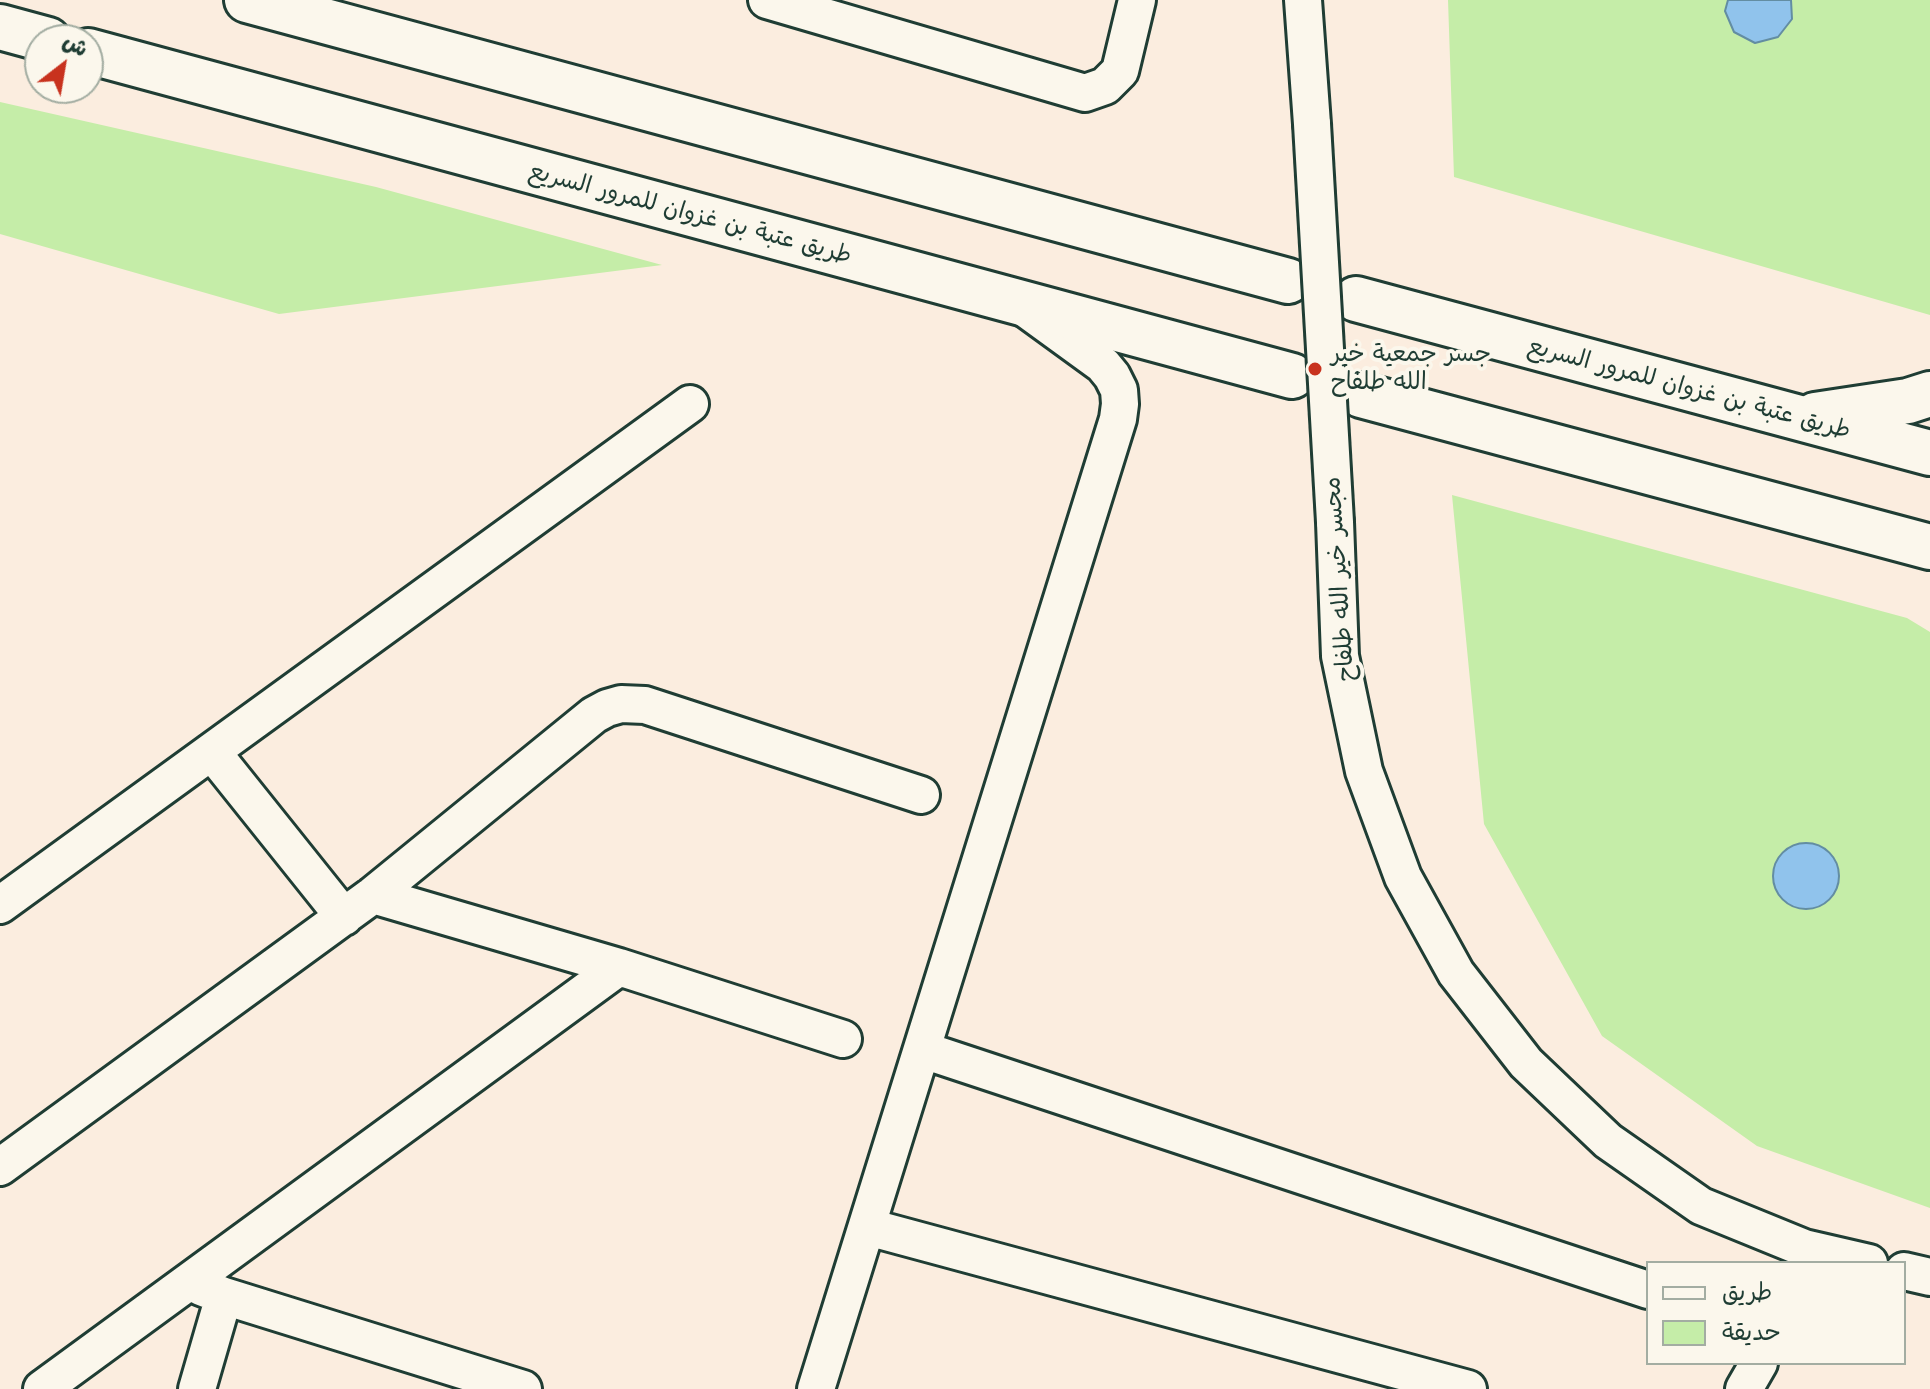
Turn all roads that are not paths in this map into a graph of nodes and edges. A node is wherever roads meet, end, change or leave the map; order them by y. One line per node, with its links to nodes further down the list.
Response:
1 (247, 0): 8 (highway)
2 (767, 0): 3 (street)
3 (1137, 0)
4 (1303, 0): 30 (street, مجسر خير الله طلفاح, bridge)
5 (0, 27): 6 (highway)
6 (24, 34)
7 (104, 55): 10 (highway, طريق عتبة بن غزوان للمرور السريع)
8 (1288, 281)
9 (1356, 299): 15 (highway, طريق عتبة بن غزوان للمرور السريع)
10 (1017, 302): 11 (highway, طريق عتبة بن غزوان للمرور السريع); 27 (street)
11 (1292, 376)
12 (1930, 394): 15 (highway)
13 (1361, 395): 17 (highway)
14 (690, 404): 20 (street)
15 (1794, 418): 16 (highway, طريق عتبة بن غزوان للمرور السريع)
16 (1930, 453)
17 (1765, 504): 18 (highway); 19 (highway)
18 (1930, 547)
19 (1930, 568)
20 (212, 752): 23 (street); 24 (street)
21 (921, 795): 22 (street)
22 (373, 895): 24 (street); 25 (street)
23 (0, 905)
24 (344, 917): 28 (street)
25 (619, 967): 26 (street); 34 (street)
26 (843, 1039)
27 (923, 1050): 29 (street); 35 (street)
28 (0, 1167)
29 (868, 1227): 41 (street); 42 (street)
30 (1801, 1256): 31 (street, مجسر خير الله طلفاح)
31 (1850, 1261)
32 (1906, 1271): 33 (street)
33 (1930, 1277)
34 (189, 1282): 36 (street); 38 (street)
35 (1646, 1289)
36 (224, 1296): 39 (street); 40 (street)
37 (1758, 1365): 43 (street)
38 (42, 1389)
39 (197, 1389)
40 (523, 1389)
41 (816, 1389)
42 (1468, 1389)
43 (1744, 1389)

